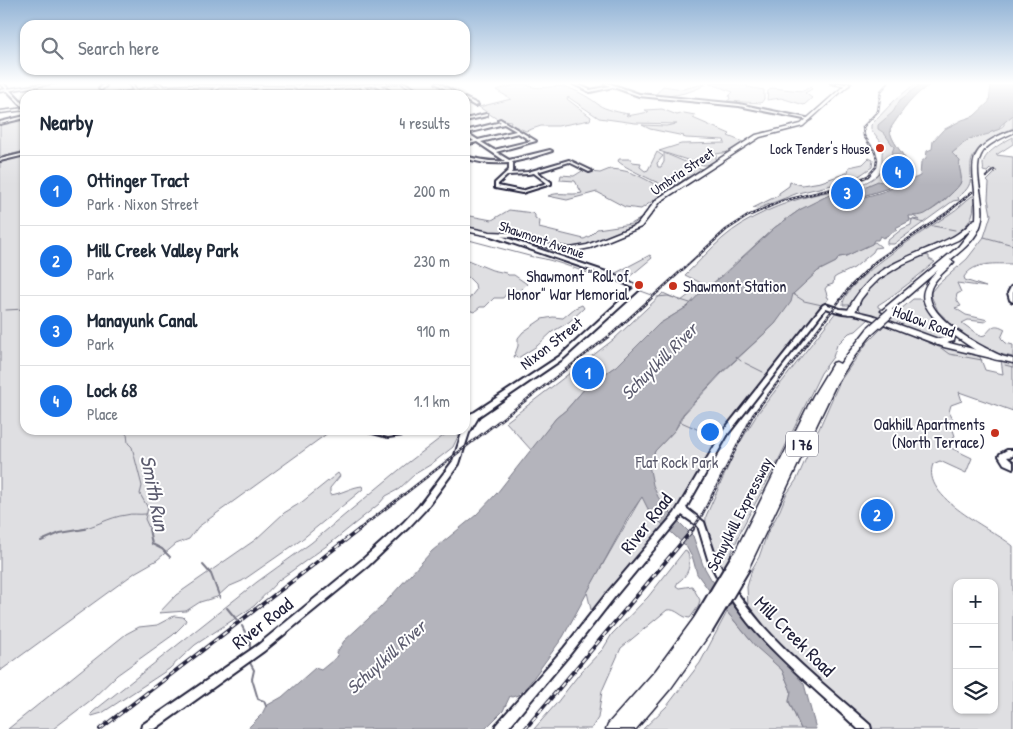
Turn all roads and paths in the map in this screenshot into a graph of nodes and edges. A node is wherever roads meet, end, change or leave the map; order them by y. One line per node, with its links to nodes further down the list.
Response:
1 (801, 117): 4 (street)
2 (801, 117): 4 (street)
3 (20, 118): 5 (street)
4 (810, 119): 23 (main road, Umbria Street)
5 (0, 123)
6 (470, 130): 7 (street)
7 (517, 132): 10 (street); 12 (street)
8 (1013, 132): 21 (highway, Schuylkill Expressway / I 76); 24 (highway, Schuylkill Expressway / I 76)
9 (470, 135): 10 (street)
10 (478, 141): 11 (street); 12 (street)
11 (470, 143)
12 (494, 151): 17 (street)
13 (550, 151): 17 (street)
14 (20, 155): 16 (street)
15 (470, 158): 17 (street)
16 (0, 160)
17 (510, 162): 20 (street)
18 (534, 171): 19 (street); 20 (street); 20 (street)
19 (590, 171)
20 (506, 174)
21 (980, 215): 29 (highway); 30 (highway, Schuylkill Expressway / I 76)
22 (470, 230): 23 (main road, Shawmont Avenue)
23 (509, 237): 25 (street, Shawmont Avenue)
24 (950, 262): 30 (highway, Schuylkill Expressway / I 76); 31 (highway)
25 (638, 288): 35 (street, Nixon Street)
26 (1013, 288): 27 (street)
27 (1013, 300)
28 (825, 306): 29 (street, Hollow Road); 41 (street, River Road)
29 (851, 312): 32 (main road, Hollow Road)
30 (888, 312): 42 (highway, Schuylkill Expressway / I 76, bridge)
31 (940, 318): 32 (highway); 33 (highway)
32 (938, 342): 33 (main road, Hollow Road)
33 (1000, 358): 34 (main road, Hollow Road)
34 (1013, 361)
35 (477, 414): 36 (street, Nixon Street); 37 (street, River Road)
36 (470, 417)
37 (470, 426)
38 (465, 435): 43 (street, River Road)
39 (1013, 453): 40 (street)
40 (1013, 465)
41 (680, 513): 44 (street, River Road); 47 (street, Mill Creek Road)
42 (703, 625): 45 (highway, Schuylkill Expressway / I 76); 46 (highway, Schuylkill Expressway / I 76)
43 (146, 729)
44 (500, 729)
45 (613, 729)
46 (627, 729)
47 (866, 729)

